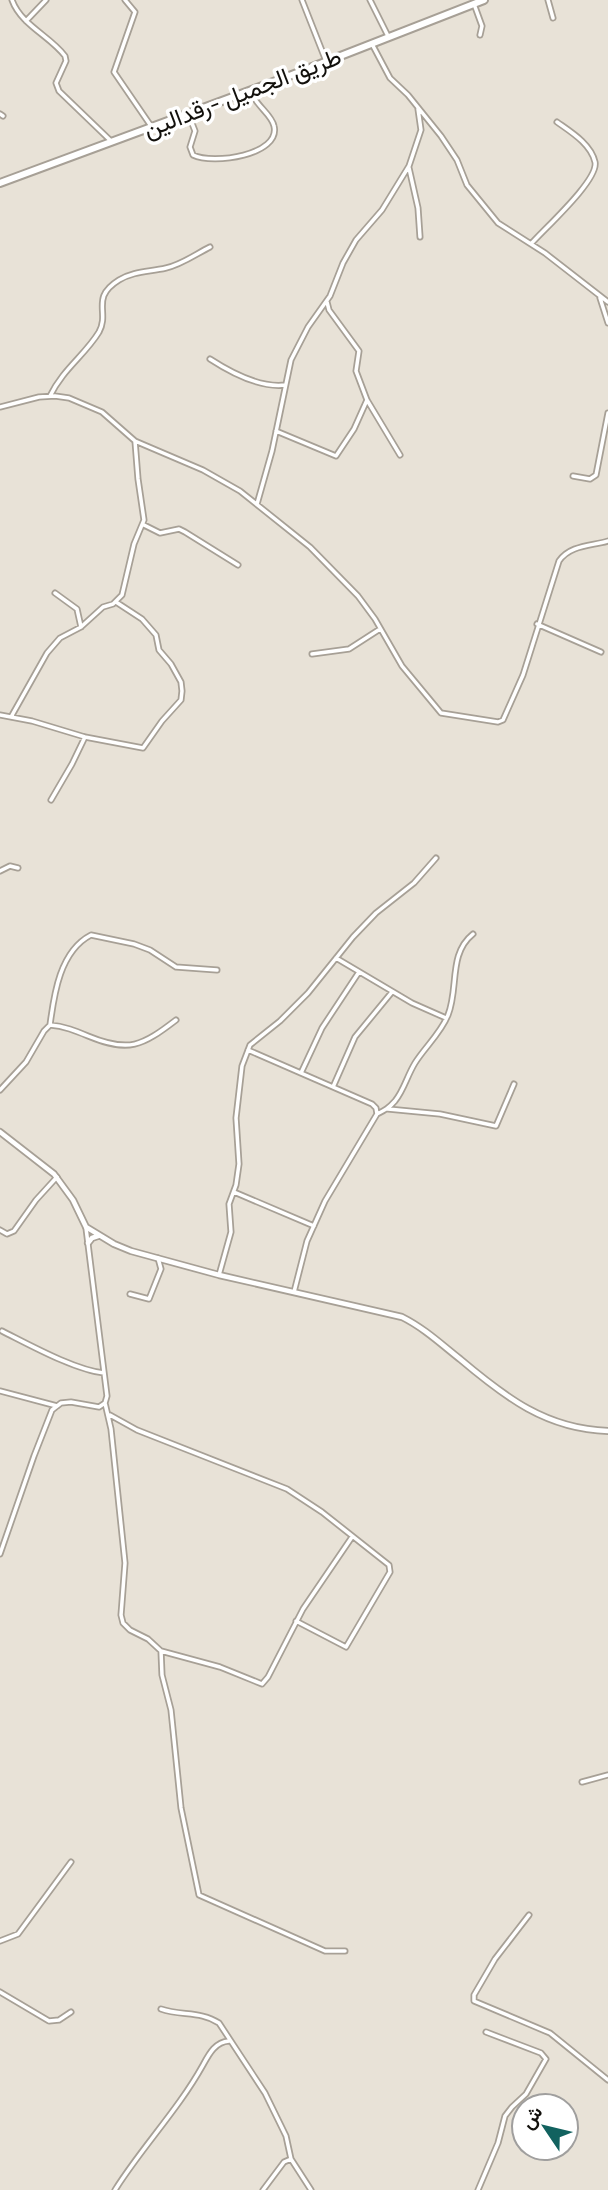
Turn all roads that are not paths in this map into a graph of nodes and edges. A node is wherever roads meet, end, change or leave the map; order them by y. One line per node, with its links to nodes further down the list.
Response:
1 (12, 0): 10 (street)
2 (46, 0): 10 (street)
3 (125, 0): 20 (street)
4 (302, 0): 14 (street)
5 (370, 0): 12 (street)
6 (484, 0): 8 (main road, طريق الجميل -رقدالين)
7 (548, 0): 9 (street)
8 (474, 4): 11 (street); 12 (main road, طريق الجميل -رقدالين)
9 (553, 18)
10 (26, 21): 22 (street)
11 (480, 35)
12 (389, 38): 13 (main road, طريق الجميل -رقدالين)
13 (372, 44): 14 (main road, طريق الجميل -رقدالين); 16 (street)
14 (326, 61): 15 (main road, طريق الجميل -رقدالين)
15 (257, 88): 17 (main road, طريق الجميل -رقدالين); 17 (street)
16 (418, 109): 19 (street); 21 (street)
17 (187, 113): 20 (main road, طريق الجميل -رقدالين)
18 (557, 122): 26 (street)
19 (432, 125): 21 (street); 26 (street)
20 (151, 126): 22 (main road, طريق الجميل -رقدالين)
21 (421, 130): 23 (street)
22 (112, 142): 24 (main road, طريق الجميل -رقدالين)
23 (409, 166): 25 (street); 30 (street)
24 (0, 183)
25 (420, 237)
26 (531, 244): 28 (street)
27 (210, 247): 34 (street)
28 (600, 296): 29 (street); 31 (street)
29 (607, 299)
30 (327, 300): 33 (street); 35 (street)
31 (608, 323)
32 (209, 359): 33 (street)
33 (285, 385): 38 (street)
34 (50, 396): 36 (street); 39 (street)
35 (367, 400): 38 (street); 40 (street)
36 (0, 407)
37 (608, 413): 41 (street)
38 (276, 431): 42 (street)
39 (135, 441): 42 (street); 43 (street)
40 (400, 455)
41 (573, 476)
42 (257, 505): 50 (street)
43 (144, 525): 45 (street); 47 (street)
44 (608, 541): 48 (street)
45 (238, 565)
46 (55, 593): 49 (street)
47 (116, 602): 49 (street); 55 (street)
48 (537, 624): 50 (street); 51 (street)
49 (81, 627): 54 (street)
50 (380, 629): 52 (street)
51 (601, 652)
52 (313, 654)
53 (0, 715): 54 (street)
54 (11, 717): 55 (street)
55 (85, 737): 56 (street)
56 (51, 800)
57 (436, 858): 61 (street)
58 (18, 868): 59 (street)
59 (0, 872)
60 (473, 934): 65 (street)
61 (336, 958): 63 (street); 68 (street)
62 (217, 970): 67 (street)
63 (359, 972): 64 (street); 69 (street)
64 (392, 992): 65 (street); 71 (street)
65 (446, 1018): 73 (street)
66 (176, 1020): 67 (street)
67 (50, 1025): 72 (street)
68 (248, 1050): 69 (street); 77 (street)
69 (301, 1073): 71 (street)
70 (514, 1084): 73 (street)
71 (333, 1087): 74 (street)
72 (0, 1090)
73 (388, 1109): 74 (street)
74 (377, 1114): 78 (street)
75 (0, 1132): 76 (street)
76 (57, 1177): 79 (street); 80 (street)
77 (234, 1192): 78 (street); 84 (street)
78 (314, 1226): 85 (street)
79 (86, 1227): 81 (street); 82 (street)
80 (0, 1230)
81 (99, 1235): 82 (street); 83 (street)
82 (88, 1242): 88 (street)
83 (158, 1258): 84 (street); 86 (street)
84 (219, 1275): 85 (street)
85 (294, 1292): 93 (street)
86 (131, 1294)
87 (2, 1331): 88 (street)
88 (104, 1373): 90 (street)
89 (0, 1391): 91 (street)
90 (105, 1403): 91 (street); 92 (street)
91 (57, 1406): 95 (street)
92 (108, 1414): 94 (street); 97 (street)
93 (608, 1431)
94 (352, 1536): 96 (street); 96 (street)
95 (0, 1554)
96 (296, 1621): 97 (street)
97 (161, 1651): 103 (street)
98 (608, 1775): 99 (street)
99 (582, 1782)
100 (71, 1862): 102 (street)
101 (528, 1915): 109 (street)
102 (0, 1941)
103 (345, 1951)
104 (0, 1992): 106 (street)
105 (161, 2009): 108 (street)
106 (71, 2012)
107 (486, 2032): 114 (street)
108 (229, 2041): 110 (street); 111 (street)
109 (608, 2080)
110 (291, 2159): 112 (street); 113 (street)
111 (115, 2190)
112 (263, 2190)
113 (311, 2190)
114 (478, 2190)

